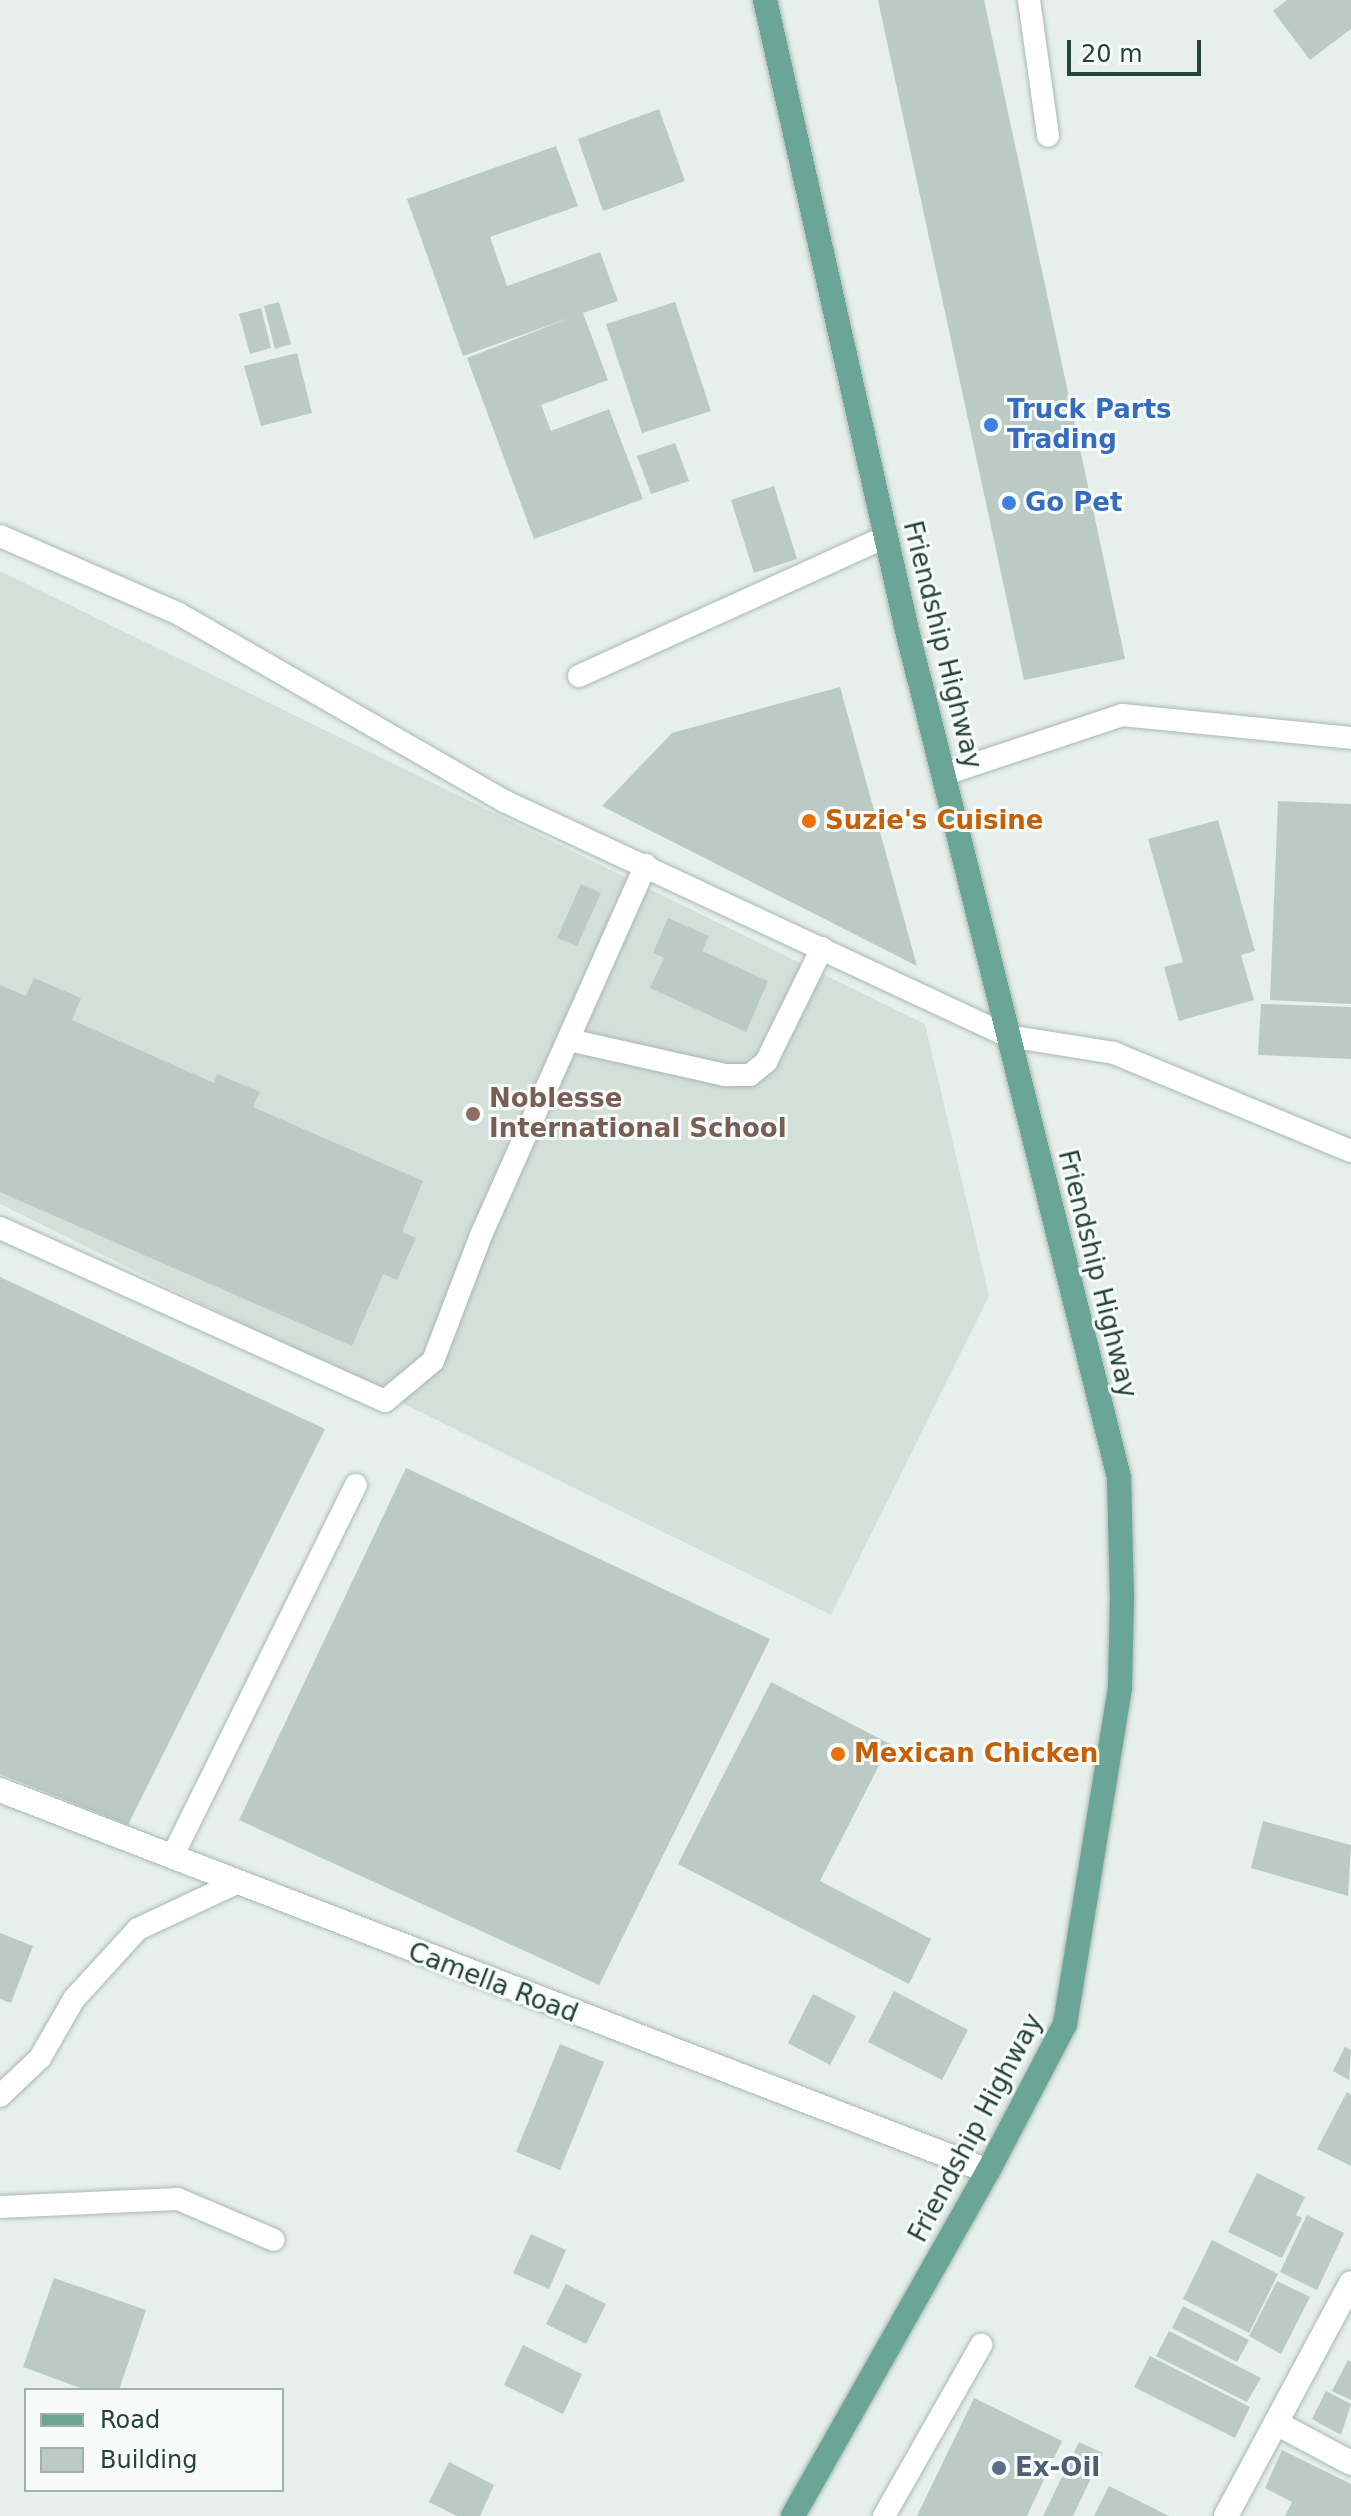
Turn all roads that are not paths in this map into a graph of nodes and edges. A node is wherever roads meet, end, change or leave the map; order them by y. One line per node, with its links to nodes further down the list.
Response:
1 (765, 0): 5 (main road, Friendship Highway)
2 (1029, 0): 3 (lane)
3 (1048, 136)
4 (0, 536): 9 (lane)
5 (886, 537): 6 (lane); 8 (main road, Friendship Highway)
6 (579, 676)
7 (1351, 738): 8 (lane)
8 (945, 774): 11 (main road, Friendship Highway)
9 (646, 865): 10 (lane); 12 (lane)
10 (822, 948): 11 (lane); 12 (lane)
11 (1008, 1036): 13 (lane); 20 (main road, Friendship Highway)
12 (569, 1040): 14 (lane)
13 (1351, 1151)
14 (0, 1228)
15 (356, 1485): 17 (lane)
16 (0, 1790): 17 (street, Camella Road)
17 (172, 1857): 18 (street, Camella Road)
18 (234, 1884): 19 (lane); 20 (street, Camella Road)
19 (0, 2096)
20 (988, 2171): 27 (main road, Friendship Highway)
21 (0, 2207): 22 (lane)
22 (274, 2240)
23 (1351, 2283): 25 (street)
24 (981, 2345): 28 (lane)
25 (1276, 2423): 26 (street); 29 (street)
26 (1351, 2463)
27 (793, 2516)
28 (884, 2516)
29 (1226, 2516)

